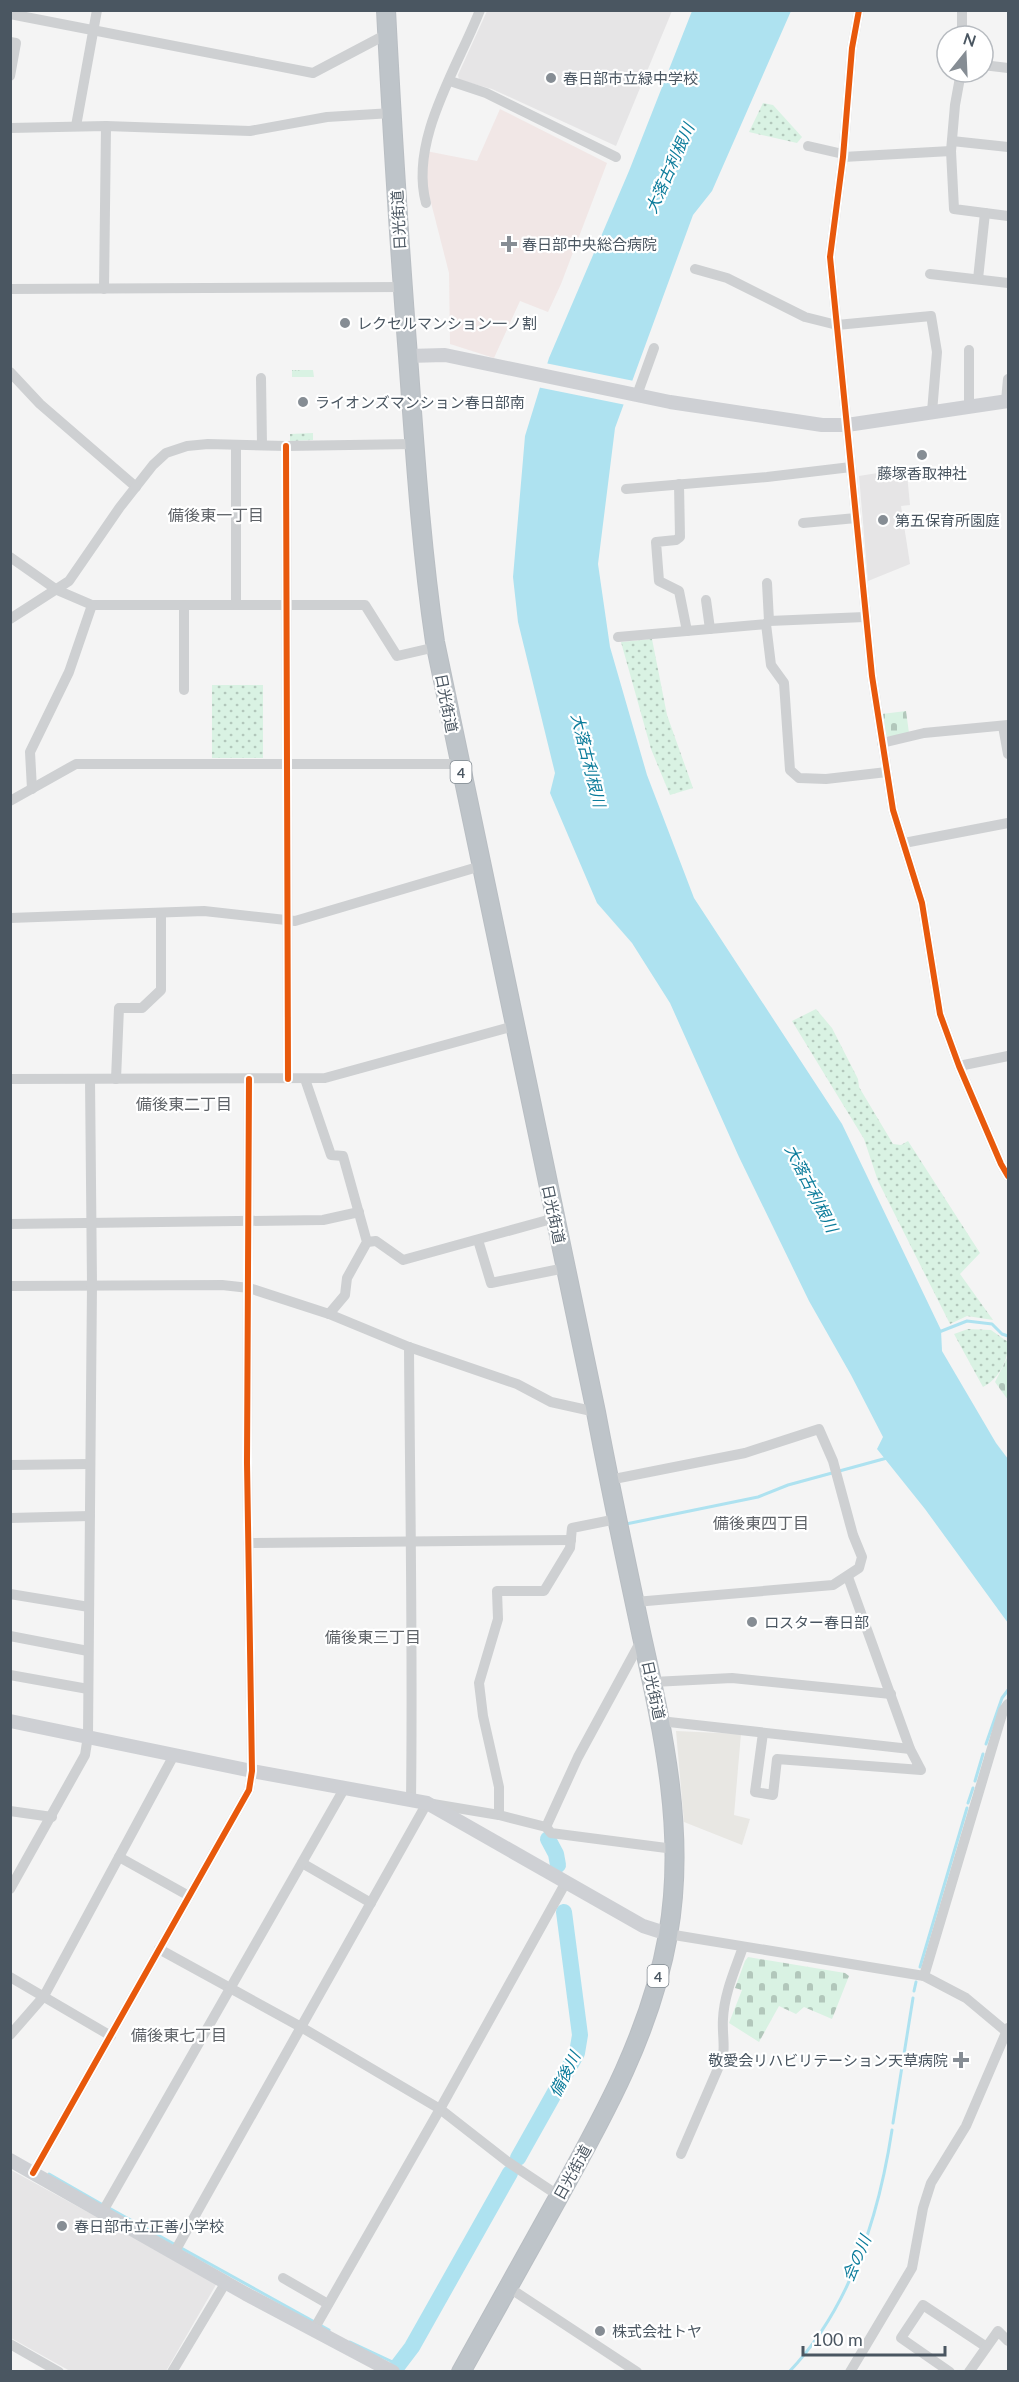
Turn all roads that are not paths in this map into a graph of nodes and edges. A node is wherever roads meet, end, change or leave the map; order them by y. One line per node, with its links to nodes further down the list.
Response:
1 (97, 10): 6 (street)
2 (386, 10): 7 (highway, 日光街道 / 4)
3 (480, 10): 10 (street)
4 (859, 10): 19 (street)
5 (10, 14): 6 (street)
6 (94, 29): 7 (street); 13 (street)
7 (387, 34): 12 (highway, 日光街道 / 4)
8 (10, 42): 9 (street)
9 (10, 76)
10 (450, 81): 20 (street); 21 (street)
11 (959, 84): 17 (street)
12 (392, 113): 14 (street); 28 (highway, 日光街道 / 4)
13 (76, 126): 14 (street); 15 (street)
14 (106, 126): 30 (street)
15 (10, 128)
16 (808, 146): 19 (street)
17 (951, 146): 18 (street); 19 (street); 22 (street)
18 (1008, 147)
19 (843, 155): 31 (street)
20 (616, 157)
21 (426, 203)
22 (985, 213): 23 (street); 26 (street)
23 (1008, 216)
24 (694, 269): 31 (street)
25 (930, 274): 26 (street)
26 (978, 279): 27 (street)
27 (1008, 283)
28 (402, 287): 30 (street); 34 (highway, 日光街道 / 4)
29 (10, 289): 30 (street)
30 (104, 289)
31 (837, 325): 41 (street); 42 (street)
32 (654, 348): 38 (street)
33 (969, 350): 40 (street)
34 (408, 356): 38 (street); 43 (highway, 日光街道 / 4)
35 (10, 372): 49 (street)
36 (261, 378): 45 (street)
37 (1008, 379): 39 (street)
38 (637, 395): 42 (street)
39 (1007, 401): 40 (street)
40 (969, 406): 41 (street)
41 (932, 412): 42 (street)
42 (847, 425): 47 (street)
43 (413, 444): 46 (street); 67 (highway, 日光街道 / 4)
44 (236, 445): 45 (street); 49 (street); 57 (street)
45 (262, 445): 46 (street)
46 (286, 446): 58 (street)
47 (851, 467): 48 (street); 51 (street)
48 (679, 484): 50 (street); 65 (street)
49 (136, 488): 55 (street)
50 (626, 489)
51 (856, 518): 52 (street); 61 (street)
52 (803, 523)
53 (10, 557): 55 (street)
54 (767, 584): 63 (street)
55 (57, 590): 59 (street); 62 (street)
56 (706, 600): 64 (street)
57 (236, 604): 58 (street); 60 (street)
58 (286, 604): 67 (street); 72 (street)
59 (92, 605): 60 (street); 75 (street)
60 (184, 605): 68 (street)
61 (865, 617): 63 (street); 70 (street)
62 (10, 619)
63 (767, 622): 64 (street); 74 (street)
64 (710, 629): 65 (street)
65 (687, 631): 66 (street)
66 (618, 637)
67 (436, 647): 73 (highway, 日光街道 / 4)
68 (184, 690)
69 (1006, 726): 70 (street); 71 (street)
70 (882, 743): 74 (street)
71 (1008, 754)
72 (288, 763): 73 (street); 75 (street); 82 (street)
73 (459, 764): 79 (highway, 日光街道 / 4)
74 (886, 772): 78 (street)
75 (32, 789): 76 (street)
76 (10, 801)
77 (1008, 823): 78 (street)
78 (904, 843): 85 (street)
79 (481, 866): 82 (street); 83 (highway, 日光街道 / 4)
80 (161, 914): 81 (street); 82 (street); 88 (street)
81 (10, 918)
82 (288, 921): 90 (street)
83 (514, 1026): 91 (street); 94 (highway, 日光街道 / 4)
84 (1008, 1056): 85 (street)
85 (959, 1066): 92 (street)
86 (10, 1079): 87 (street)
87 (90, 1079): 88 (street); 96 (street)
88 (116, 1079): 89 (street)
89 (249, 1079): 90 (street); 95 (street)
90 (288, 1079): 91 (street)
91 (305, 1079): 93 (street)
92 (1008, 1176)
93 (359, 1212): 95 (street); 99 (street)
94 (555, 1218): 98 (street); 100 (highway, 日光街道 / 4)
95 (249, 1221): 96 (street); 103 (street)
96 (91, 1223): 97 (street); 101 (street)
97 (10, 1224)
98 (478, 1240): 99 (street); 100 (street)
99 (367, 1242): 104 (street)
100 (565, 1268): 106 (highway, 日光街道 / 4)
101 (92, 1284): 102 (street); 103 (street); 107 (street)
102 (10, 1286)
103 (249, 1288): 104 (street); 115 (street)
104 (329, 1314): 105 (street)
105 (409, 1347): 106 (street); 114 (street)
106 (597, 1412): 109 (highway, 日光街道 / 4)
107 (90, 1464): 108 (street); 110 (street)
108 (10, 1465)
109 (609, 1480): 112 (highway, 日光街道 / 4); 116 (street)
110 (90, 1516): 111 (street); 119 (street)
111 (10, 1518)
112 (618, 1527): 113 (street); 118 (highway, 日光街道 / 4)
113 (571, 1540): 114 (street); 141 (street)
114 (410, 1542): 115 (street); 138 (street)
115 (248, 1543): 136 (street)
116 (848, 1577): 118 (street); 126 (street)
117 (10, 1594): 119 (street)
118 (635, 1602): 121 (highway, 日光街道 / 4)
119 (89, 1607): 122 (street)
120 (10, 1636): 122 (street)
121 (642, 1638): 124 (highway, 日光街道 / 4); 143 (street)
122 (88, 1651): 125 (street)
123 (10, 1675): 125 (street)
124 (653, 1682): 126 (street); 129 (highway, 日光街道 / 4)
125 (88, 1689): 131 (street)
126 (891, 1694): 132 (street)
127 (1008, 1704): 154 (street)
128 (10, 1721): 131 (street)
129 (660, 1721): 130 (street); 144 (highway, 日光街道 / 4)
130 (763, 1732): 132 (street); 134 (street)
131 (88, 1736): 133 (street); 142 (street)
132 (910, 1749): 135 (street)
133 (174, 1755): 136 (street); 145 (street)
134 (760, 1757): 135 (street); 135 (street)
135 (777, 1759)
136 (252, 1771): 137 (street); 149 (street)
137 (344, 1789): 138 (street); 146 (street)
138 (411, 1800): 139 (street)
139 (427, 1803): 141 (street); 147 (street); 150 (street)
140 (10, 1811): 142 (street)
141 (499, 1815): 143 (street)
142 (52, 1817): 148 (street)
143 (546, 1827): 144 (street)
144 (674, 1849): 151 (highway, 日光街道 / 4)
145 (119, 1857): 149 (street); 157 (street)
146 (302, 1863): 150 (street); 156 (street)
147 (566, 1881): 151 (street); 162 (street)
148 (10, 1889)
149 (189, 1896): 153 (street)
150 (371, 1903): 158 (street)
151 (668, 1934): 152 (street); 166 (highway, 日光街道 / 4)
152 (743, 1947): 154 (street); 163 (street)
153 (159, 1949): 156 (street); 161 (street)
154 (919, 1975): 159 (street)
155 (10, 1977): 157 (street)
156 (230, 1988): 158 (street); 167 (street)
157 (44, 1996): 160 (street); 161 (street)
158 (301, 2027): 162 (street); 168 (street)
159 (1008, 2031): 182 (street)
160 (10, 2035)
161 (111, 2036): 165 (street)
162 (440, 2109): 166 (street); 172 (street)
163 (681, 2154)
164 (10, 2160): 165 (street)
165 (33, 2173): 167 (street)
166 (559, 2196): 171 (highway, 日光街道 / 4)
167 (103, 2211): 168 (street)
168 (174, 2253): 170 (street)
169 (283, 2278): 172 (street)
170 (226, 2282): 173 (street); 179 (street)
171 (508, 2287): 180 (highway, 日光街道 / 4); 181 (street)
172 (328, 2304): 173 (street)
173 (313, 2331): 177 (street)
174 (1008, 2341): 176 (street)
175 (10, 2344): 178 (street)
176 (985, 2346): 183 (street); 184 (street)
177 (392, 2371)
178 (59, 2372)
179 (172, 2372)
180 (461, 2372)
181 (637, 2372)
182 (850, 2372)
183 (950, 2372)
184 (969, 2372)

